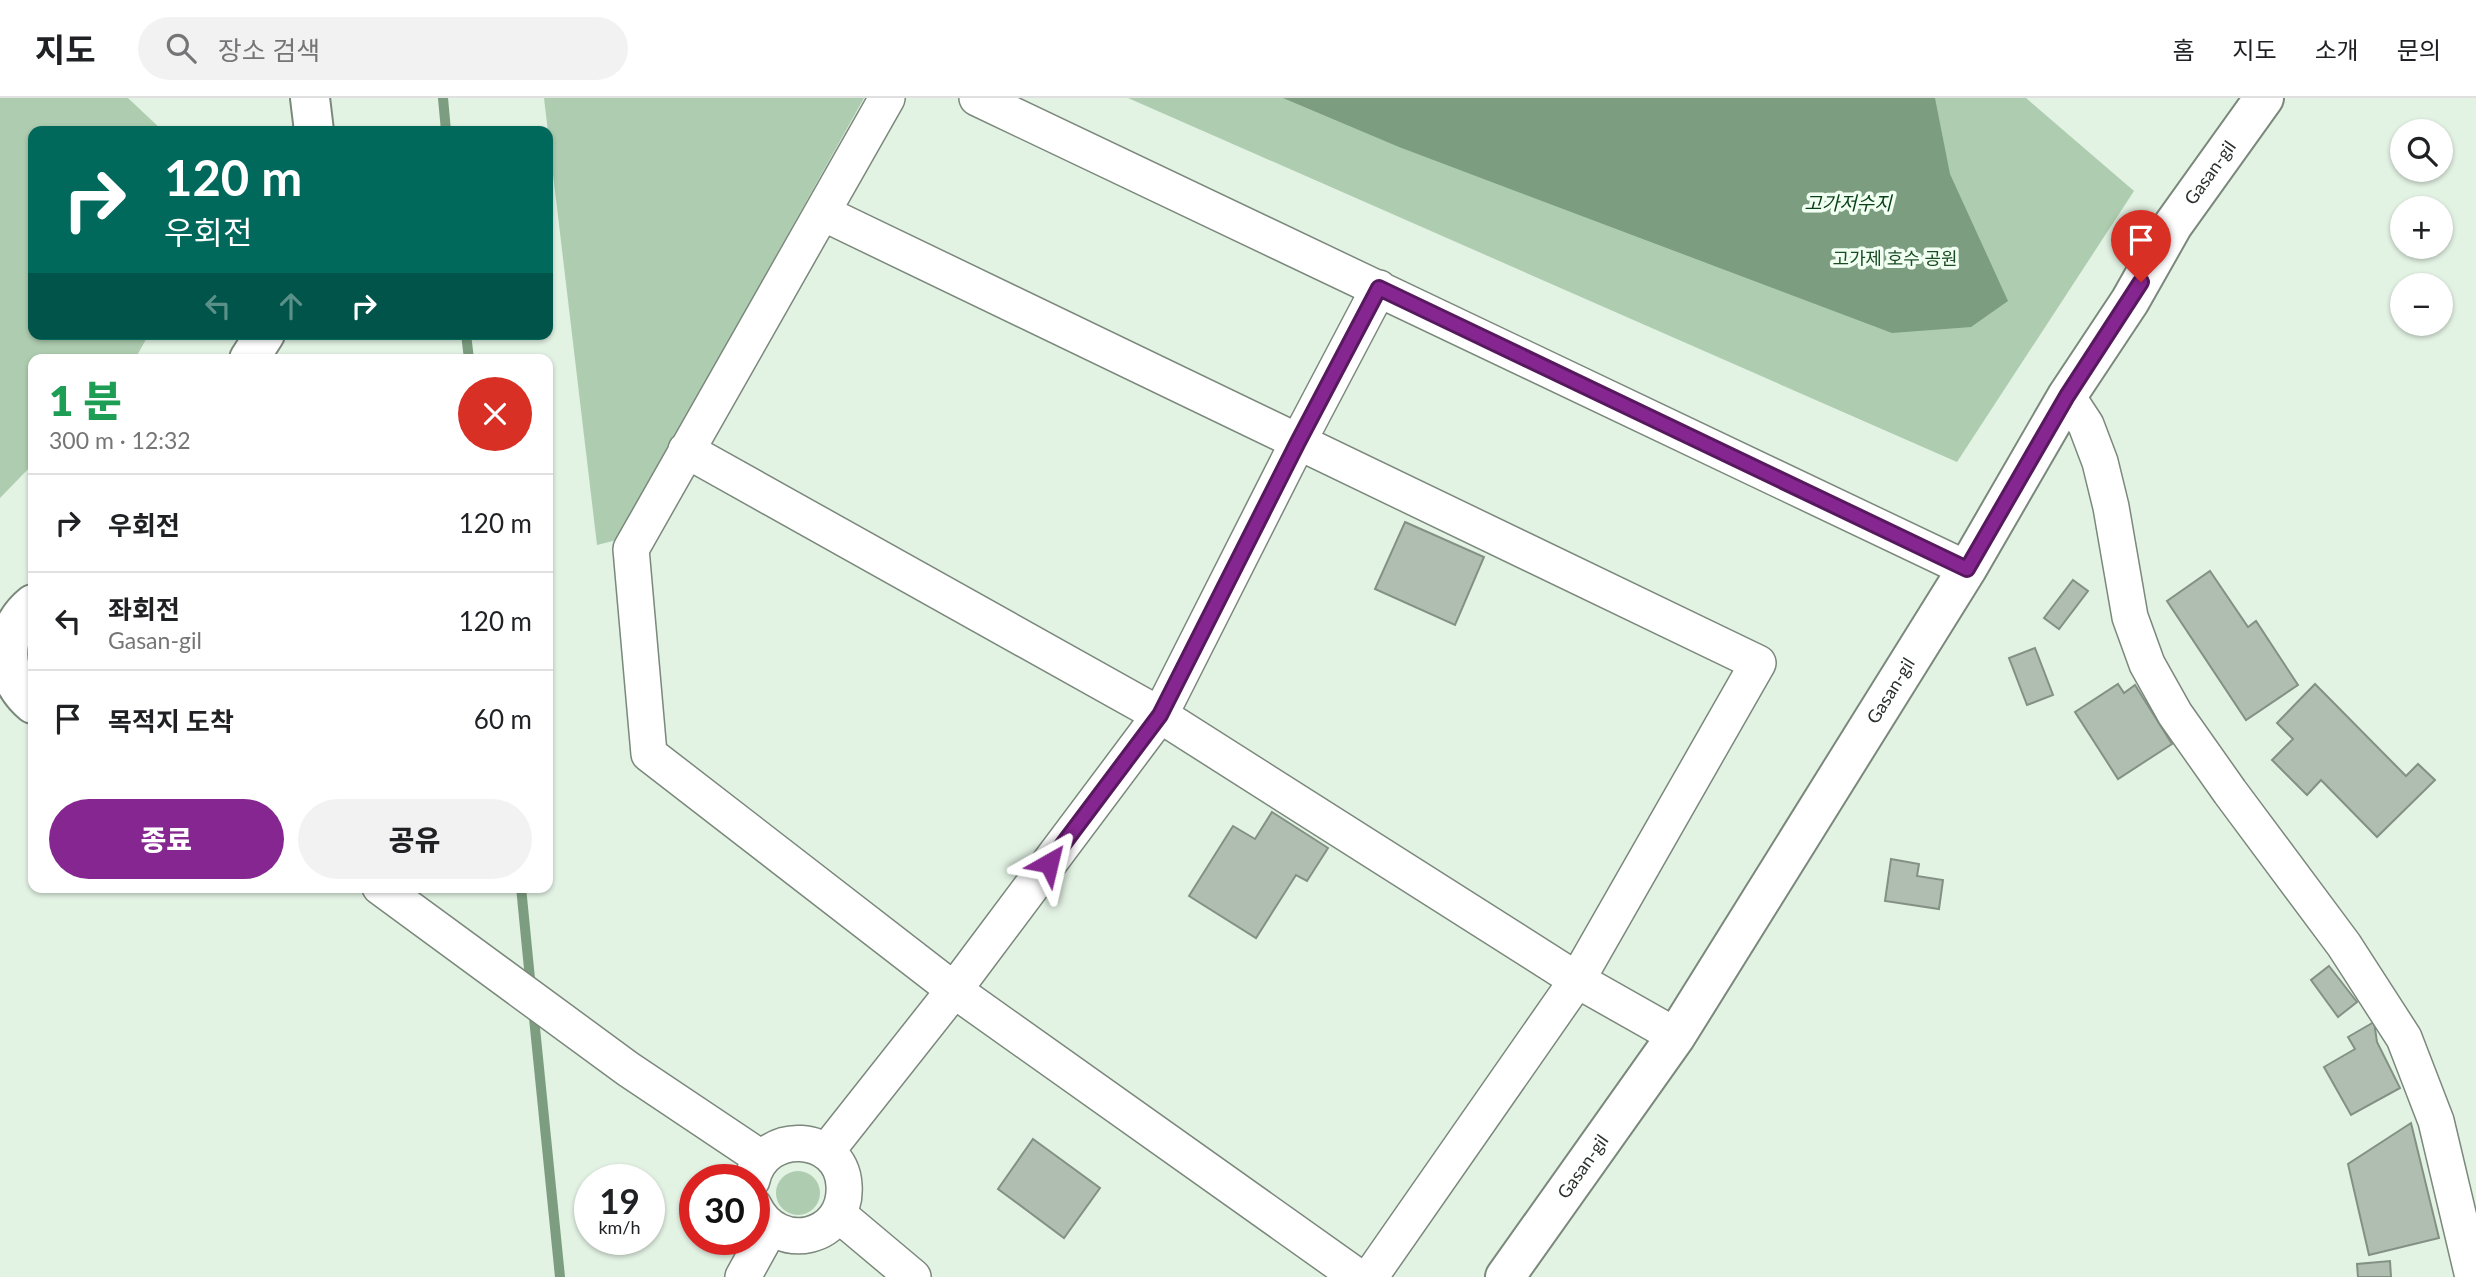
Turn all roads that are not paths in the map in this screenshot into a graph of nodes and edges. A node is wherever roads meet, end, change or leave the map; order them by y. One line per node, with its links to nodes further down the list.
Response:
1 (310, 98): 5 (street)
2 (887, 98): 6 (street)
3 (977, 98): 7 (street)
4 (2263, 98): 8 (street, Gasan-gil)
5 (313, 126)
6 (823, 213): 9 (street); 10 (street)
7 (1379, 288): 9 (street); 11 (street)
8 (2067, 396): 11 (street, Gasan-gil); 30 (street)
9 (1298, 442): 14 (street); 16 (street)
10 (686, 450): 14 (street); 17 (street)
11 (1967, 569): 18 (street, Gasan-gil)
12 (15, 619): 13 (street)
13 (18, 704)
14 (1160, 715): 16 (street); 17 (street)
15 (388, 893): 20 (street)
16 (1577, 980): 18 (street); 28 (street)
17 (954, 990): 19 (street); 27 (street)
18 (1676, 1036): 29 (street, Gasan-gil)
19 (826, 1152): 21 (street); 22 (street)
20 (751, 1164)
21 (761, 1164)
22 (838, 1214): 23 (street); 26 (street)
23 (770, 1223)
24 (750, 1255): 25 (street)
25 (743, 1277)
26 (913, 1277)
27 (1358, 1277)
28 (1370, 1277)
29 (1505, 1277)
30 (2473, 1277)

